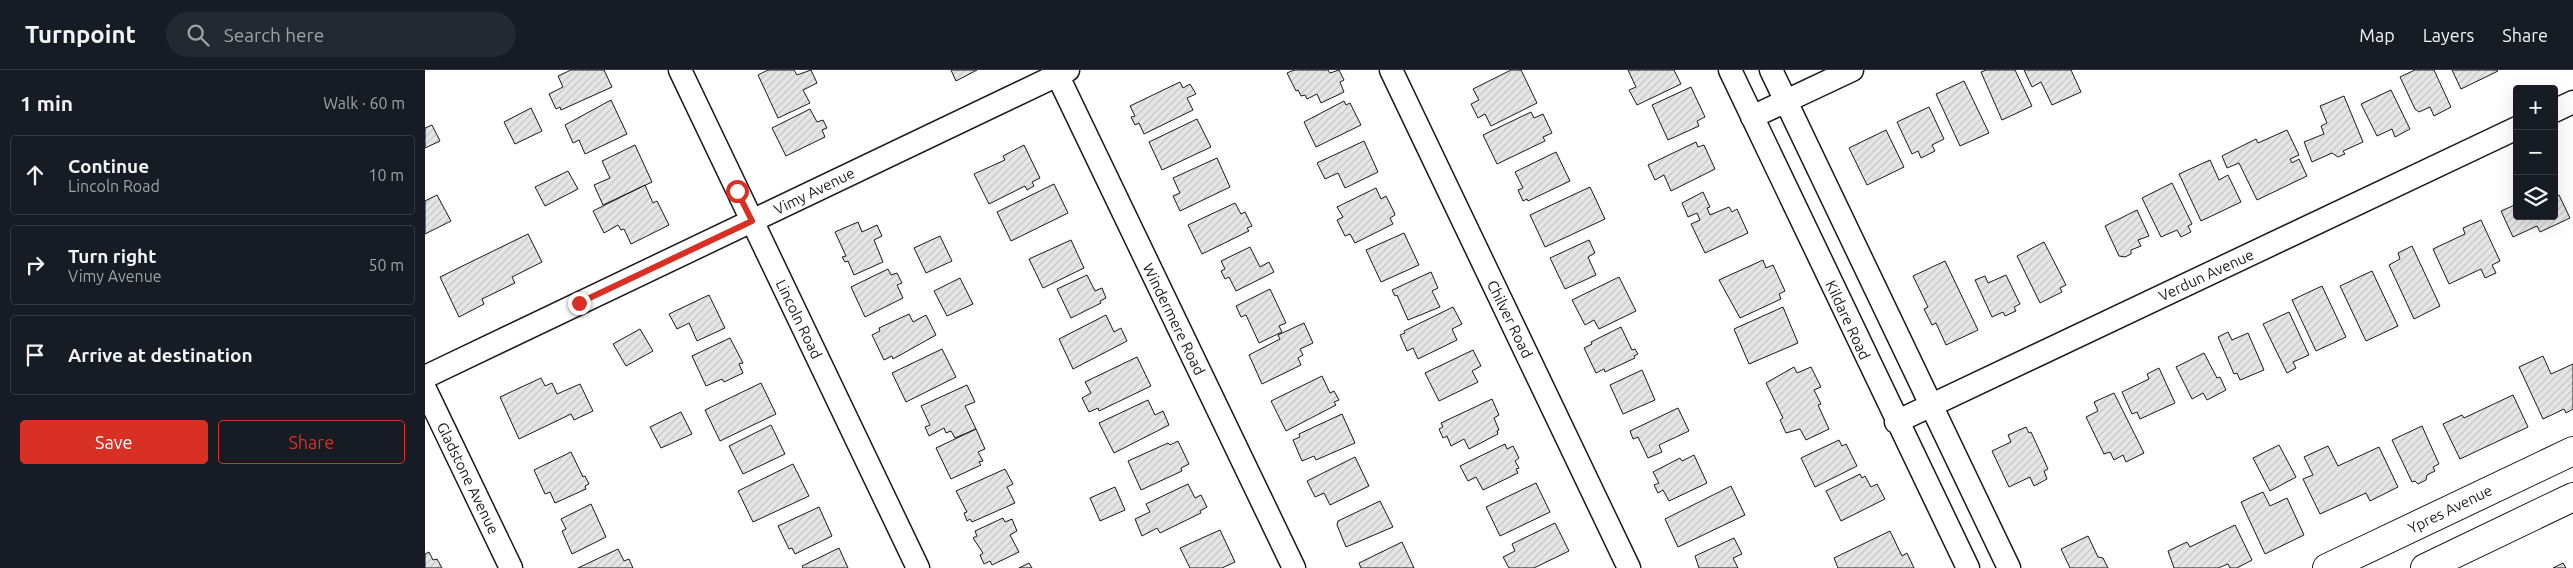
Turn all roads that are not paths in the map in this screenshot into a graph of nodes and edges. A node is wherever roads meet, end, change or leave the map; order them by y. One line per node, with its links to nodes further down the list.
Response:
1 (680, 70): 12 (street, Lincoln Road)
2 (1391, 70): 22 (street, Chilver Road)
3 (1729, 70): 10 (street, Kildare Road)
4 (1771, 70): 7 (street)
5 (1852, 70): 7 (street)
6 (1060, 72): 12 (street, Vimy Avenue); 21 (street, Windermere Road)
7 (1786, 101): 10 (street); 15 (street)
8 (2573, 102): 9 (street)
9 (2558, 109)
10 (1752, 117): 16 (street, Kildare Road)
11 (2513, 130): 15 (street, Verdun Avenue)
12 (752, 221): 13 (street, Vimy Avenue); 20 (street, Lincoln Road)
13 (425, 377)
14 (425, 388): 19 (street, Gladstone Avenue)
15 (1931, 405): 16 (street, Verdun Avenue); 24 (street)
16 (1896, 422): 23 (street, Kildare Road)
17 (2573, 451): 25 (main road, Ypres Avenue)
18 (2573, 497): 26 (main road)
19 (511, 568)
20 (918, 568)
21 (1294, 568)
22 (1629, 568)
23 (1968, 568)
24 (2009, 568)
25 (2327, 568)
26 (2425, 568)

